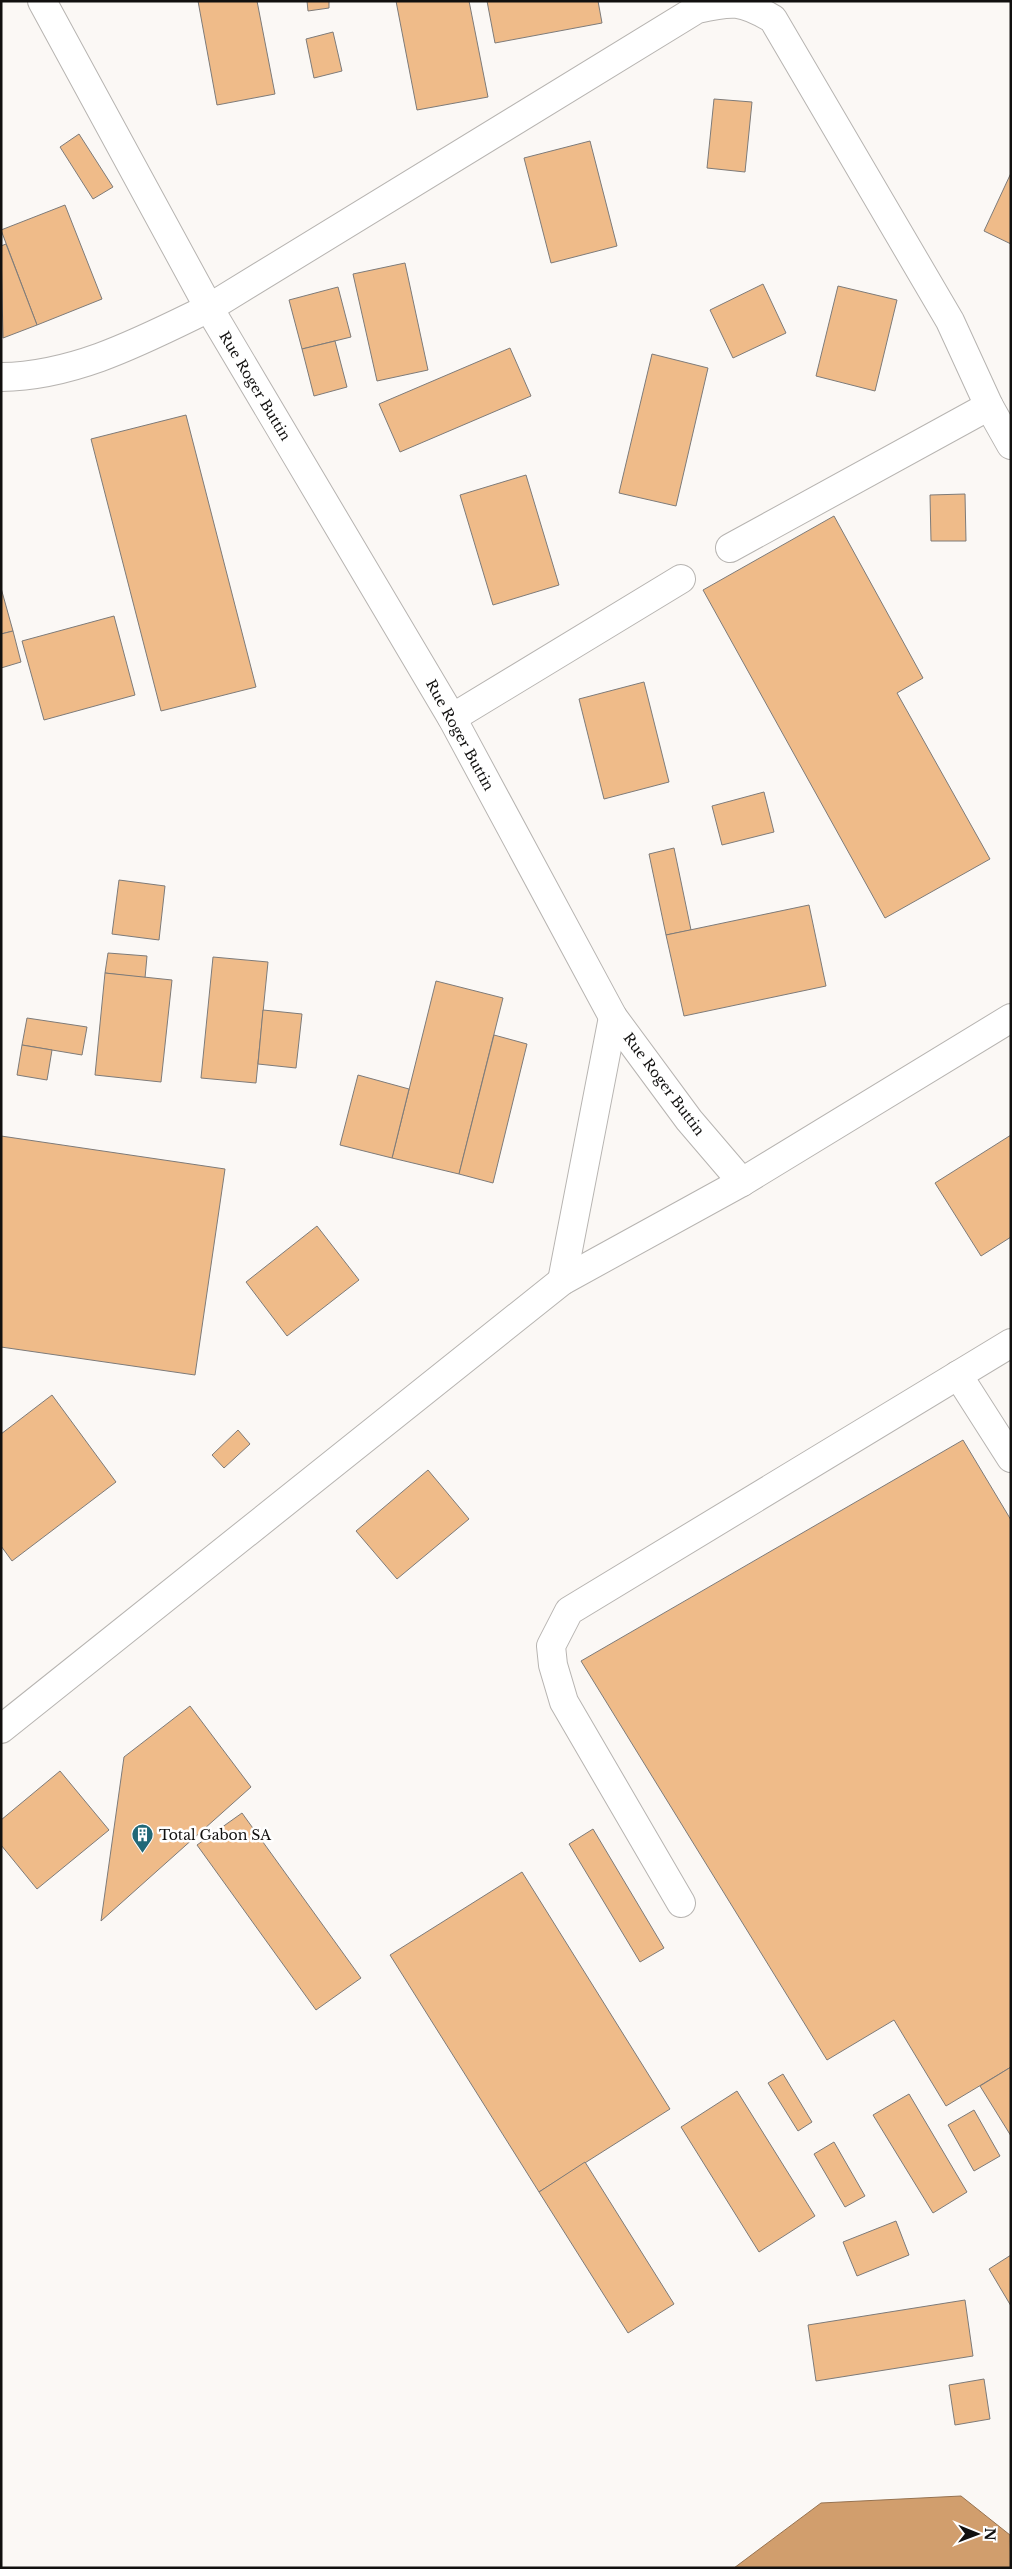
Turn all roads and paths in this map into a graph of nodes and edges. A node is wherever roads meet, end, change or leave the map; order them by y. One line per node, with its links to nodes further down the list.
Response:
1 (42, 1): 2 (street, Rue Roger Buttin)
2 (209, 308): 3 (street); 4 (street); 8 (street, Rue Roger Buttin)
3 (1, 377)
4 (989, 406): 5 (street); 6 (street)
5 (1011, 445)
6 (730, 548)
7 (681, 579): 8 (street)
8 (452, 718): 9 (street, Rue Roger Buttin)
9 (613, 1017): 11 (street, Rue Roger Buttin); 12 (street)
10 (1011, 1018): 11 (street)
11 (742, 1182): 12 (street)
12 (562, 1281): 16 (street)
13 (1011, 1343): 14 (street)
14 (958, 1375): 15 (street); 17 (street)
15 (1011, 1458)
16 (1, 1729)
17 (681, 1903)

